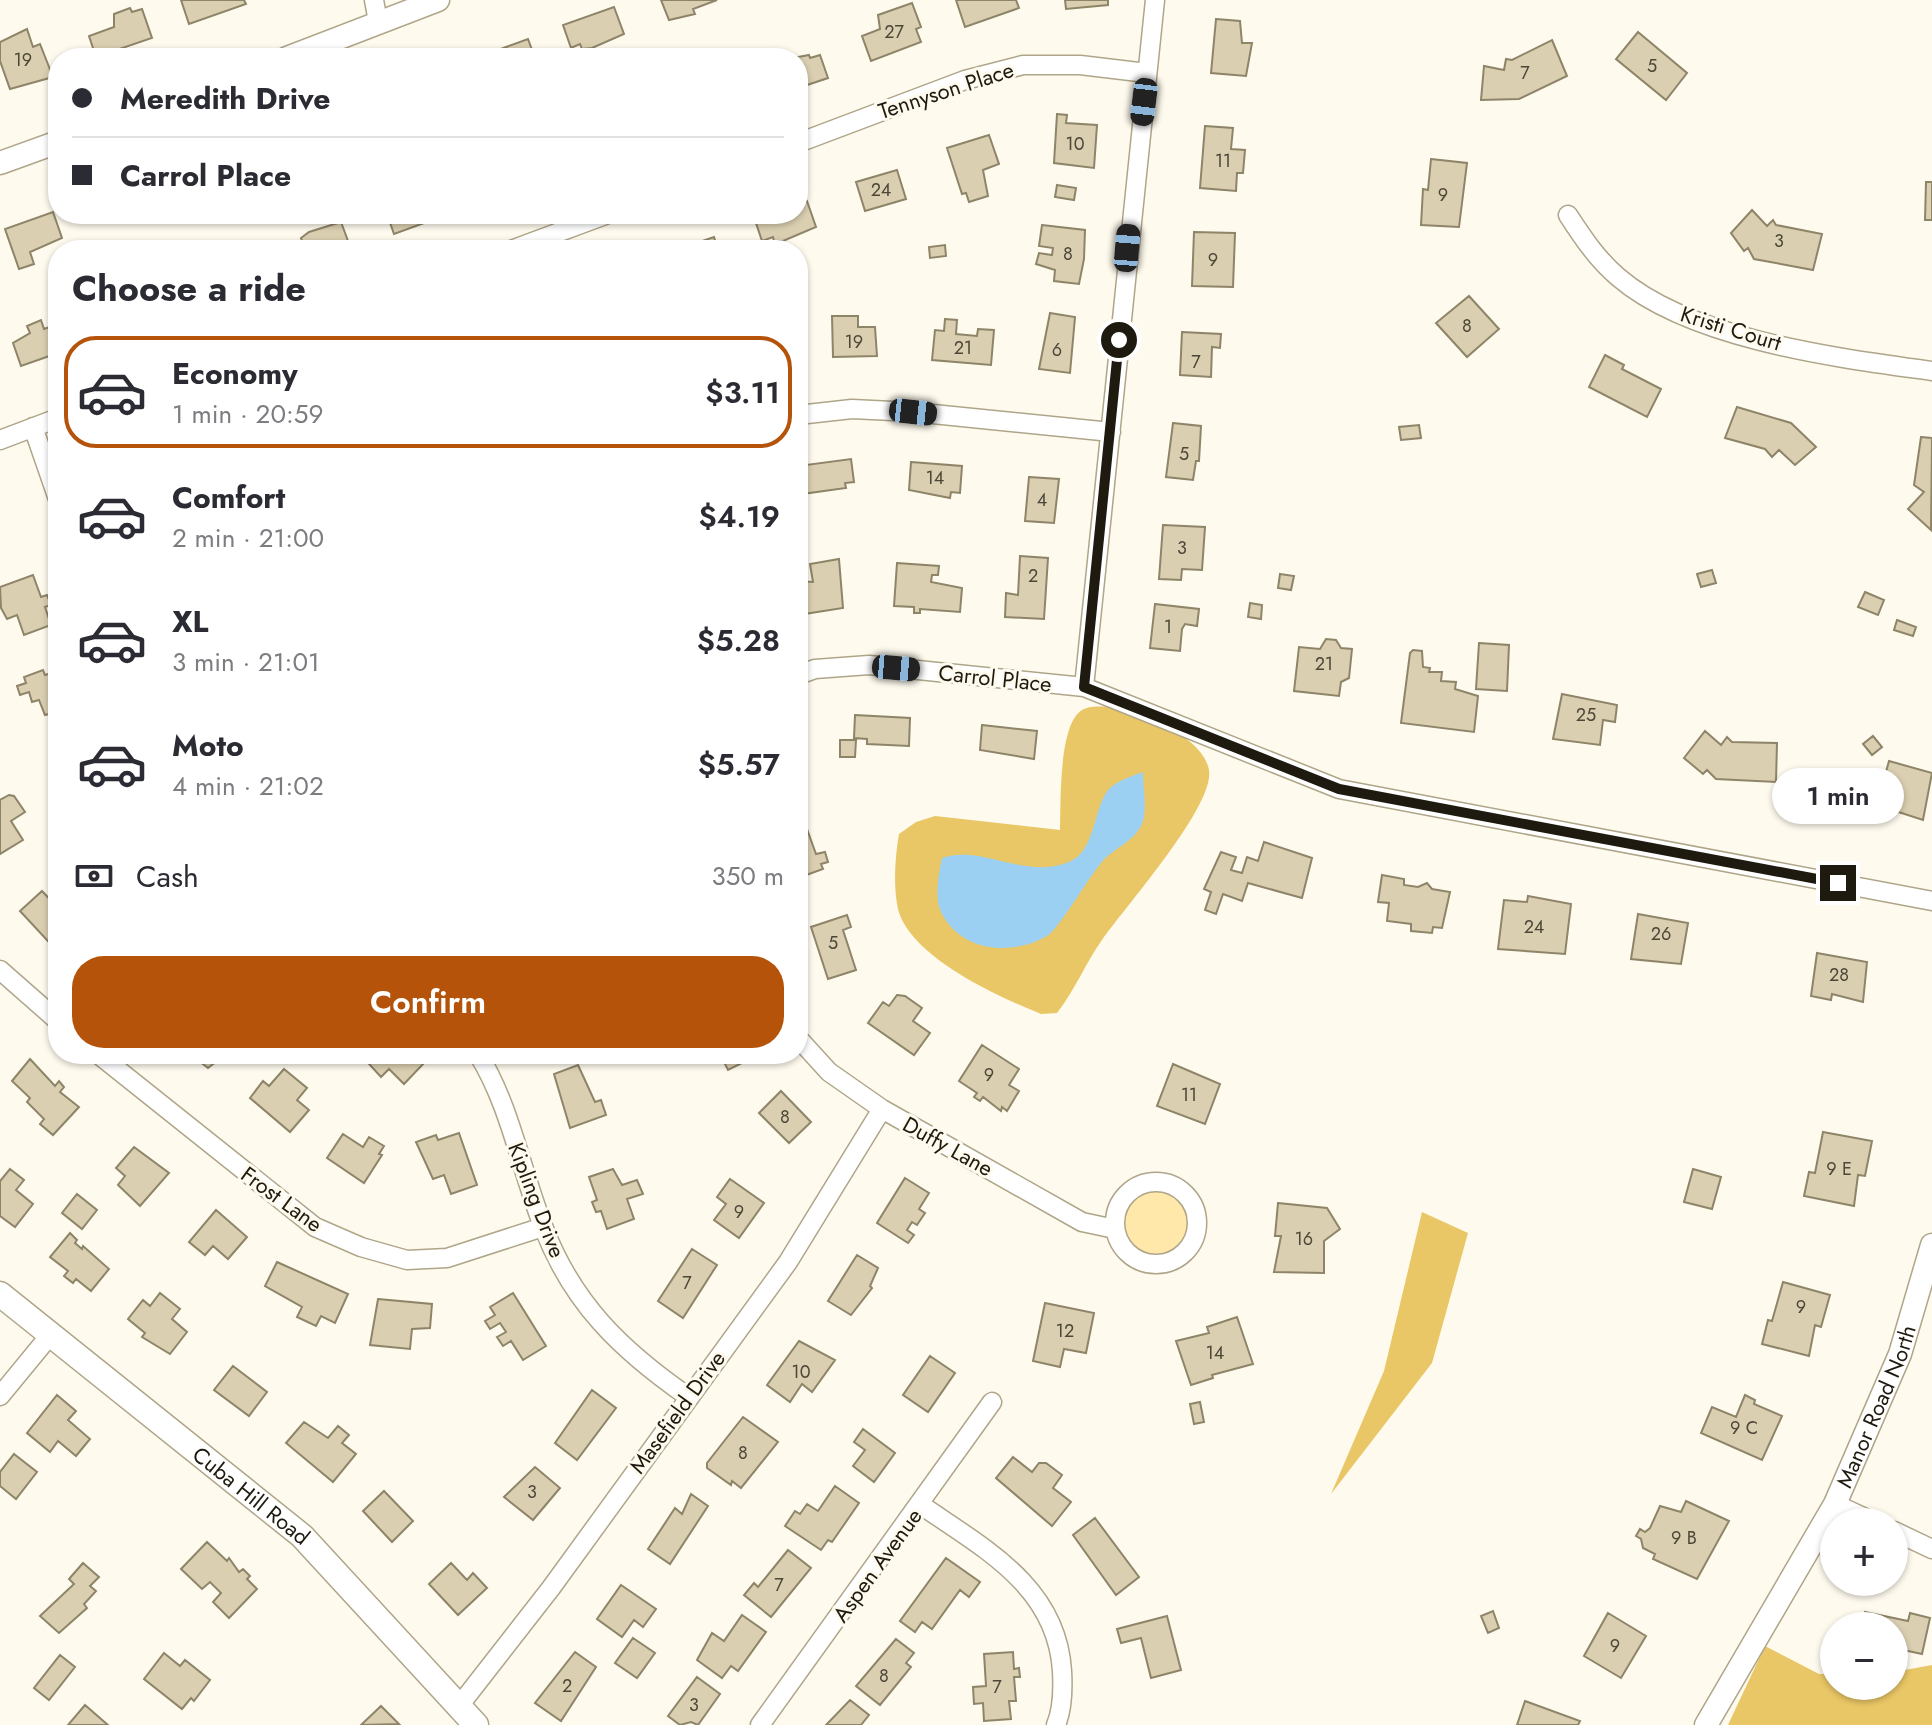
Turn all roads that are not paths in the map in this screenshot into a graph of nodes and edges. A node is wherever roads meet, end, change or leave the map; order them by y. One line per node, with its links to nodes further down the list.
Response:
1 (438, 0): 3 (street)
2 (1155, 0): 5 (street)
3 (376, 11): 4 (street)
4 (306, 48)
5 (1147, 73): 6 (street, Tennyson Place); 16 (street)
6 (808, 139)
7 (48, 146): 8 (street)
8 (0, 163)
9 (1568, 215): 12 (street, Kristi Court)
10 (581, 224): 11 (street)
11 (538, 240)
12 (1932, 371)
13 (808, 414): 16 (street)
14 (48, 422): 15 (street)
15 (33, 427): 17 (street); 18 (street)
16 (1111, 432): 20 (street)
17 (0, 440)
18 (48, 470)
19 (808, 671): 20 (street, Carrol Place)
20 (1084, 687): 21 (street, Carrol Place)
21 (1932, 901)
22 (0, 970): 23 (street)
23 (48, 1012)
24 (808, 1049): 27 (street, Duffy Lane)
25 (111, 1064): 28 (street, Frost Lane)
26 (482, 1064): 28 (street, Kipling Drive)
27 (882, 1109): 29 (street, Duffy Lane); 34 (street, Masefield Drive)
28 (543, 1227): 34 (street, Kipling Drive)
29 (1115, 1229): 29 (street)
30 (1932, 1245): 36 (street, Manor Road North)
31 (0, 1294): 32 (main road, Cuba Hill Road)
32 (51, 1334): 33 (street); 41 (main road, Cuba Hill Road)
33 (0, 1396)
34 (687, 1396): 41 (street, Masefield Drive)
35 (992, 1402): 37 (street, Aspen Avenue)
36 (1835, 1504): 38 (street); 45 (street, Manor Road North)
37 (921, 1505): 43 (street, Aspen Avenue); 44 (street)
38 (1844, 1508)
39 (1908, 1538): 40 (street)
40 (1932, 1549)
41 (459, 1706): 42 (main road, Cuba Hill Road)
42 (476, 1725)
43 (760, 1725)
44 (1056, 1725)
45 (1706, 1725)

